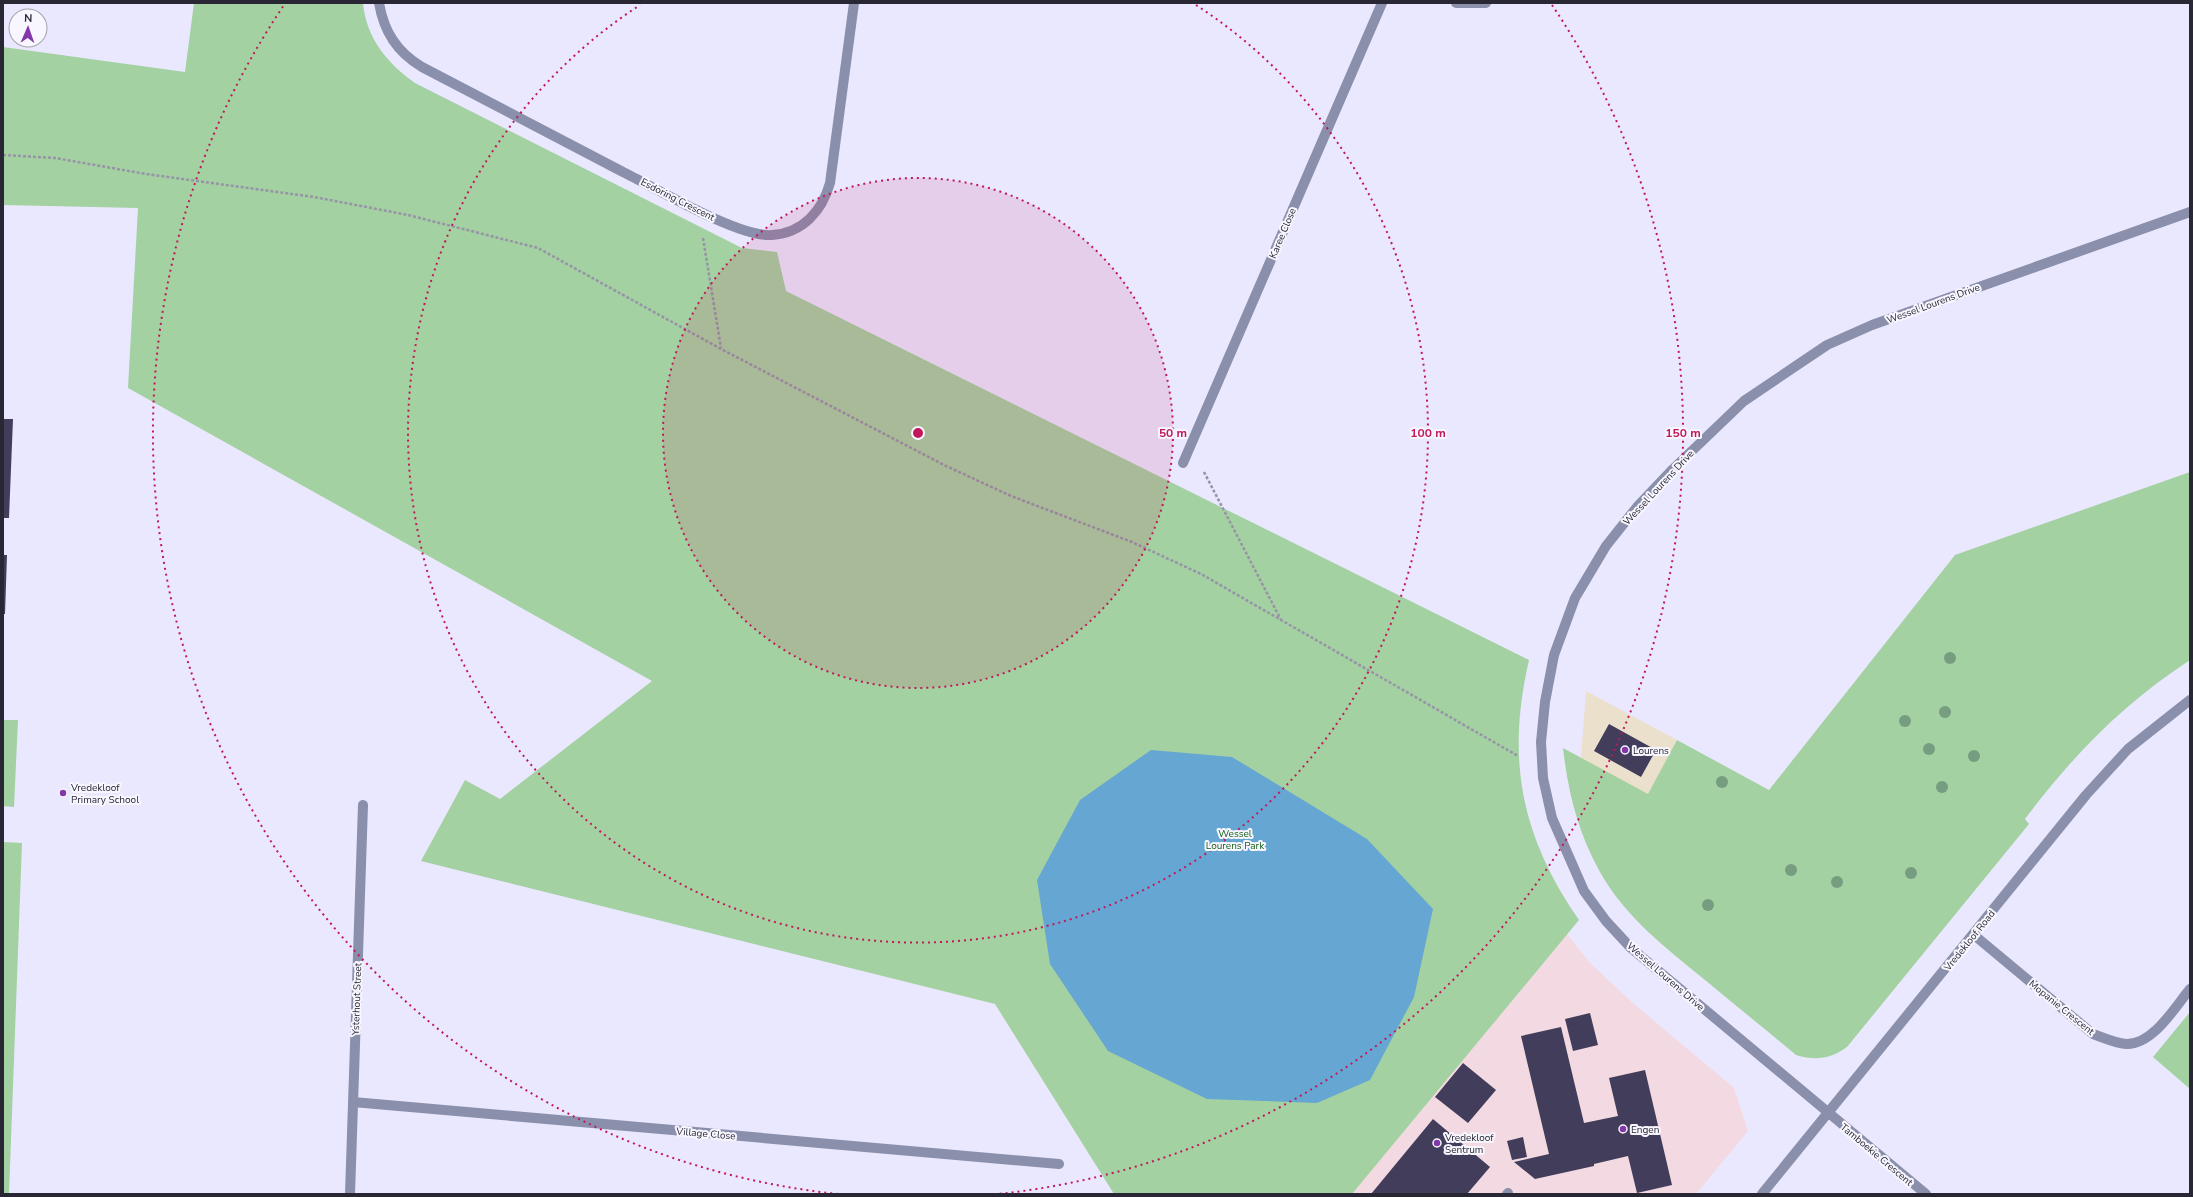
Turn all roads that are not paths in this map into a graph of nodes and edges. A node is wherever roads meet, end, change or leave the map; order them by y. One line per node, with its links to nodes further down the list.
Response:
1 (379, 3): 2 (street, Esdoring Crescent)
2 (854, 3)
3 (1382, 3): 7 (street, Karee Close)
4 (1456, 3): 5 (street)
5 (1486, 3)
6 (2190, 212): 13 (street, Wessel Lourens Drive)
7 (1183, 463)
8 (2190, 700): 10 (street, Vredekloof Road)
9 (363, 805): 12 (street, Ysterhout Street)
10 (1974, 935): 11 (street, Mopanie Crescent); 13 (street, Vredekloof Road)
11 (2190, 989)
12 (353, 1102): 14 (street, Village Close); 15 (street, Ysterhout Street)
13 (1829, 1113): 16 (street, Vredekloof Road); 17 (street, Tamboekie Crescent)
14 (1059, 1164)
15 (350, 1194)
16 (1762, 1194)
17 (1926, 1194)

